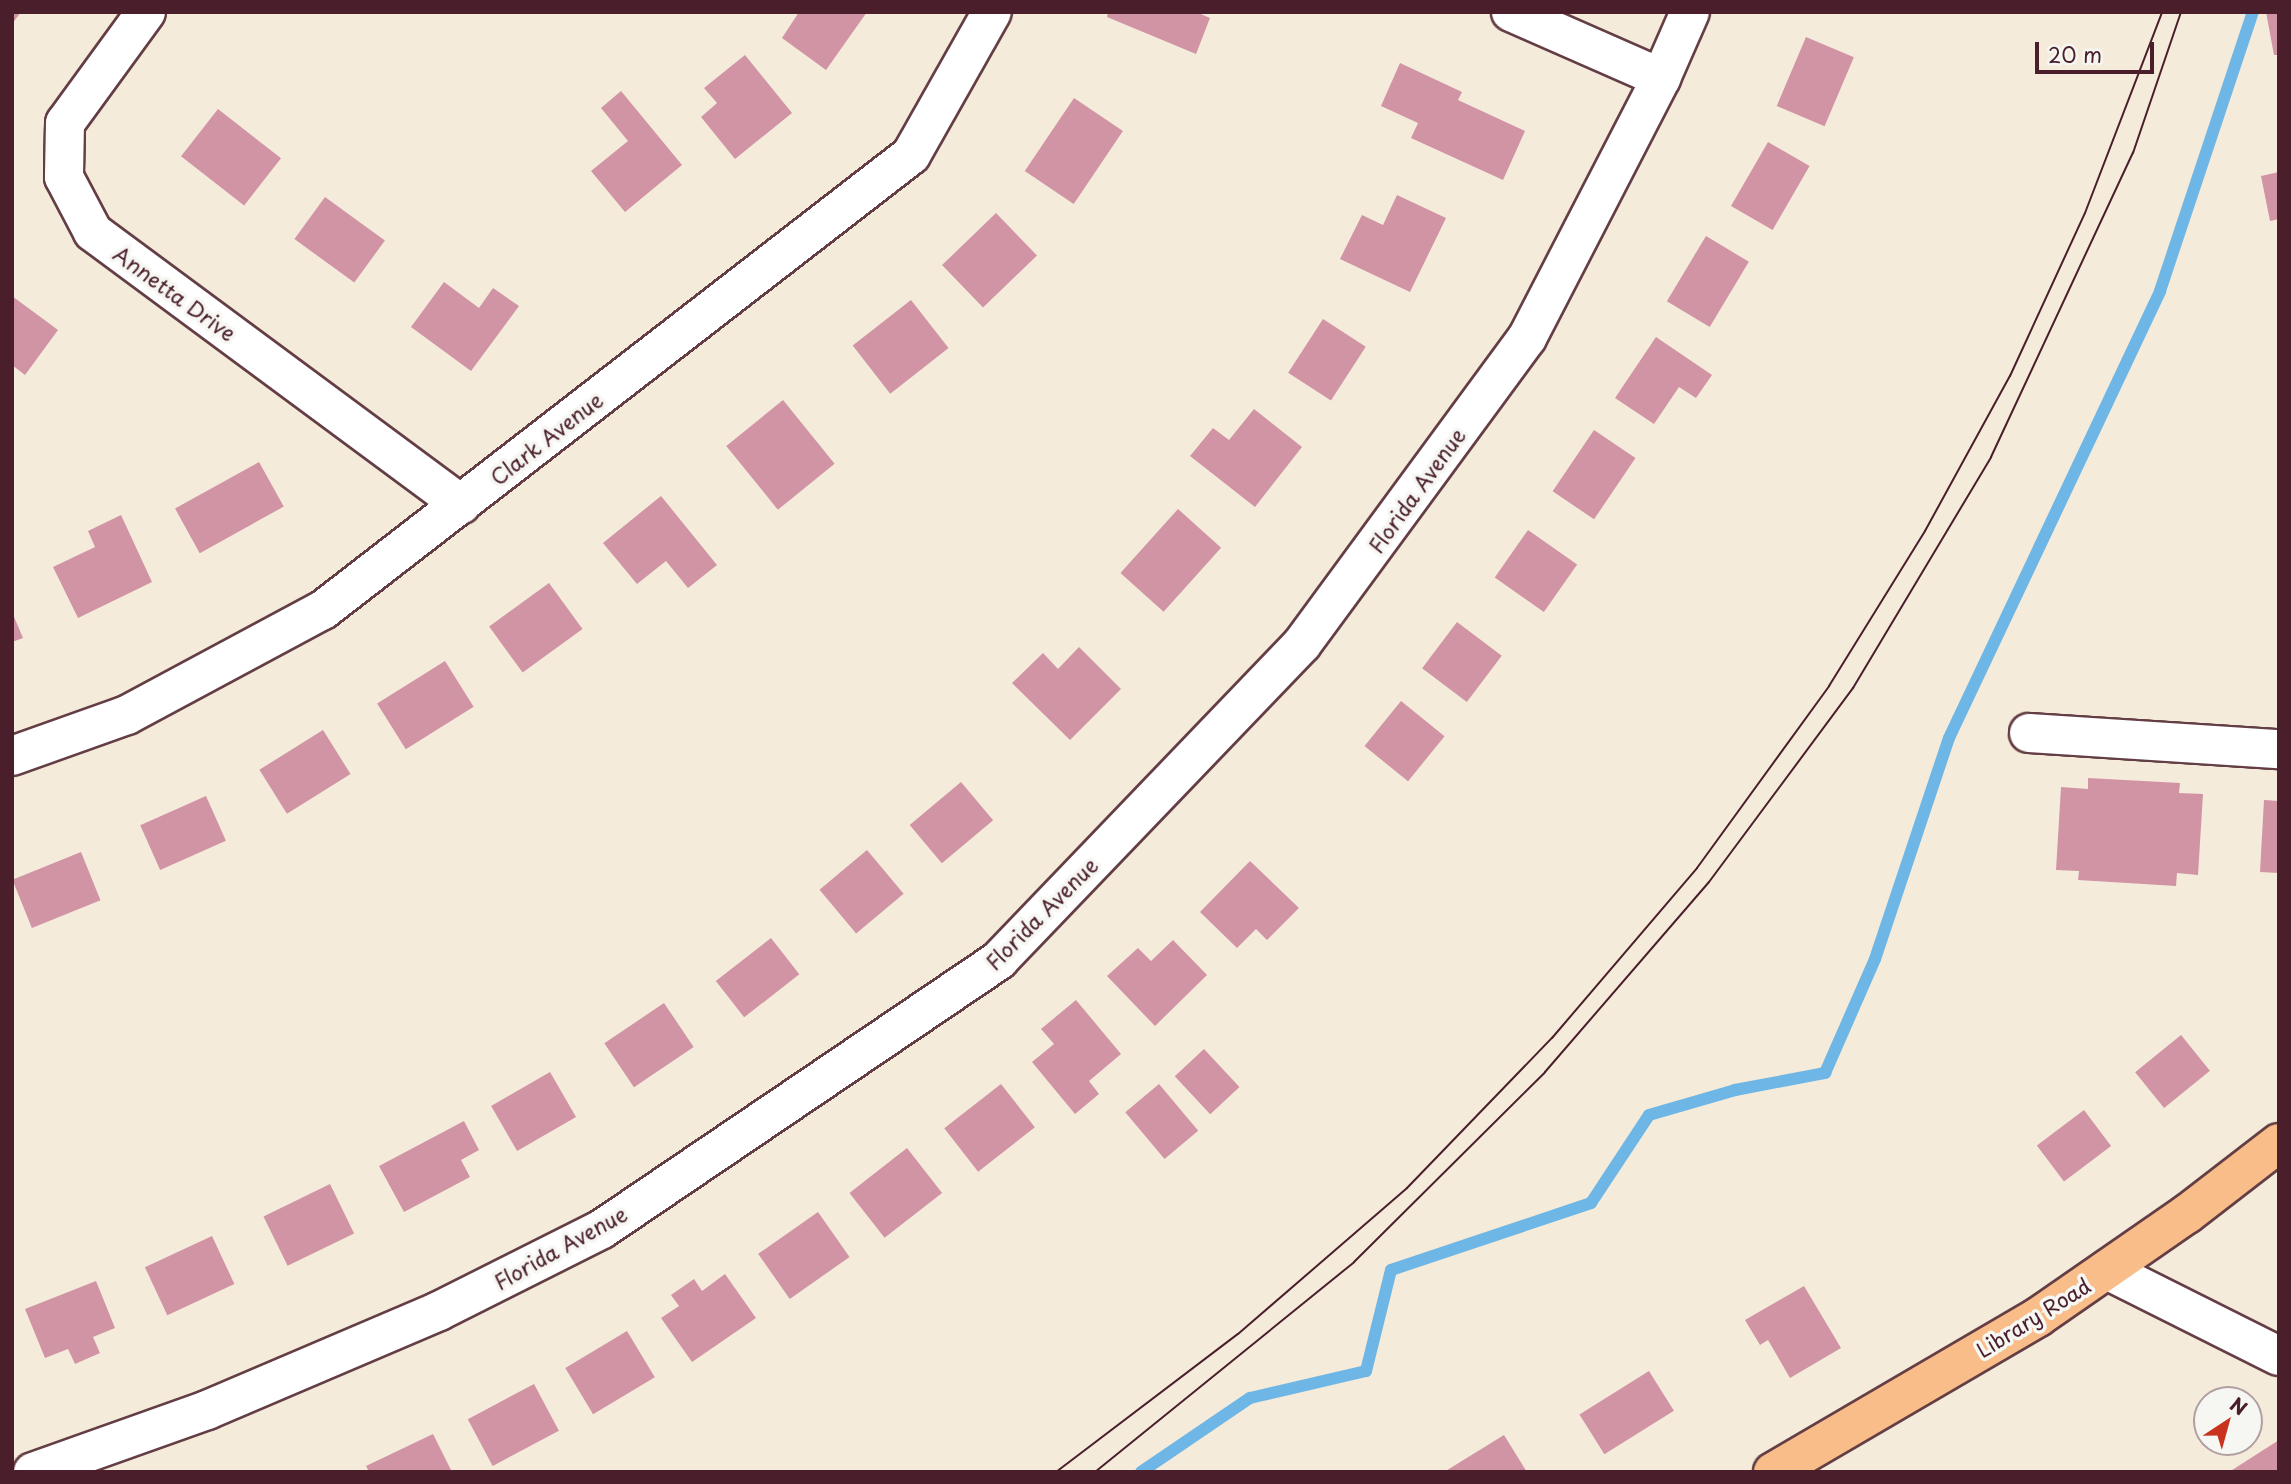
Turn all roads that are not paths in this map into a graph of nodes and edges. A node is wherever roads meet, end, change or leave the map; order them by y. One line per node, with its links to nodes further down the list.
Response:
1 (146, 12): 6 (street, Annetta Drive)
2 (992, 12): 6 (street, Clark Avenue)
3 (1511, 12): 5 (street)
4 (1690, 12): 5 (street, Florida Avenue)
5 (1661, 78): 13 (street, Florida Avenue)
6 (461, 504): 9 (street, Clark Avenue)
7 (2029, 733): 8 (street)
8 (2279, 749)
9 (12, 756)
10 (2279, 1143): 11 (main road, Library Road)
11 (2107, 1270): 12 (street); 14 (main road, Library Road)
12 (2279, 1356)
13 (33, 1472)
14 (1773, 1472)

